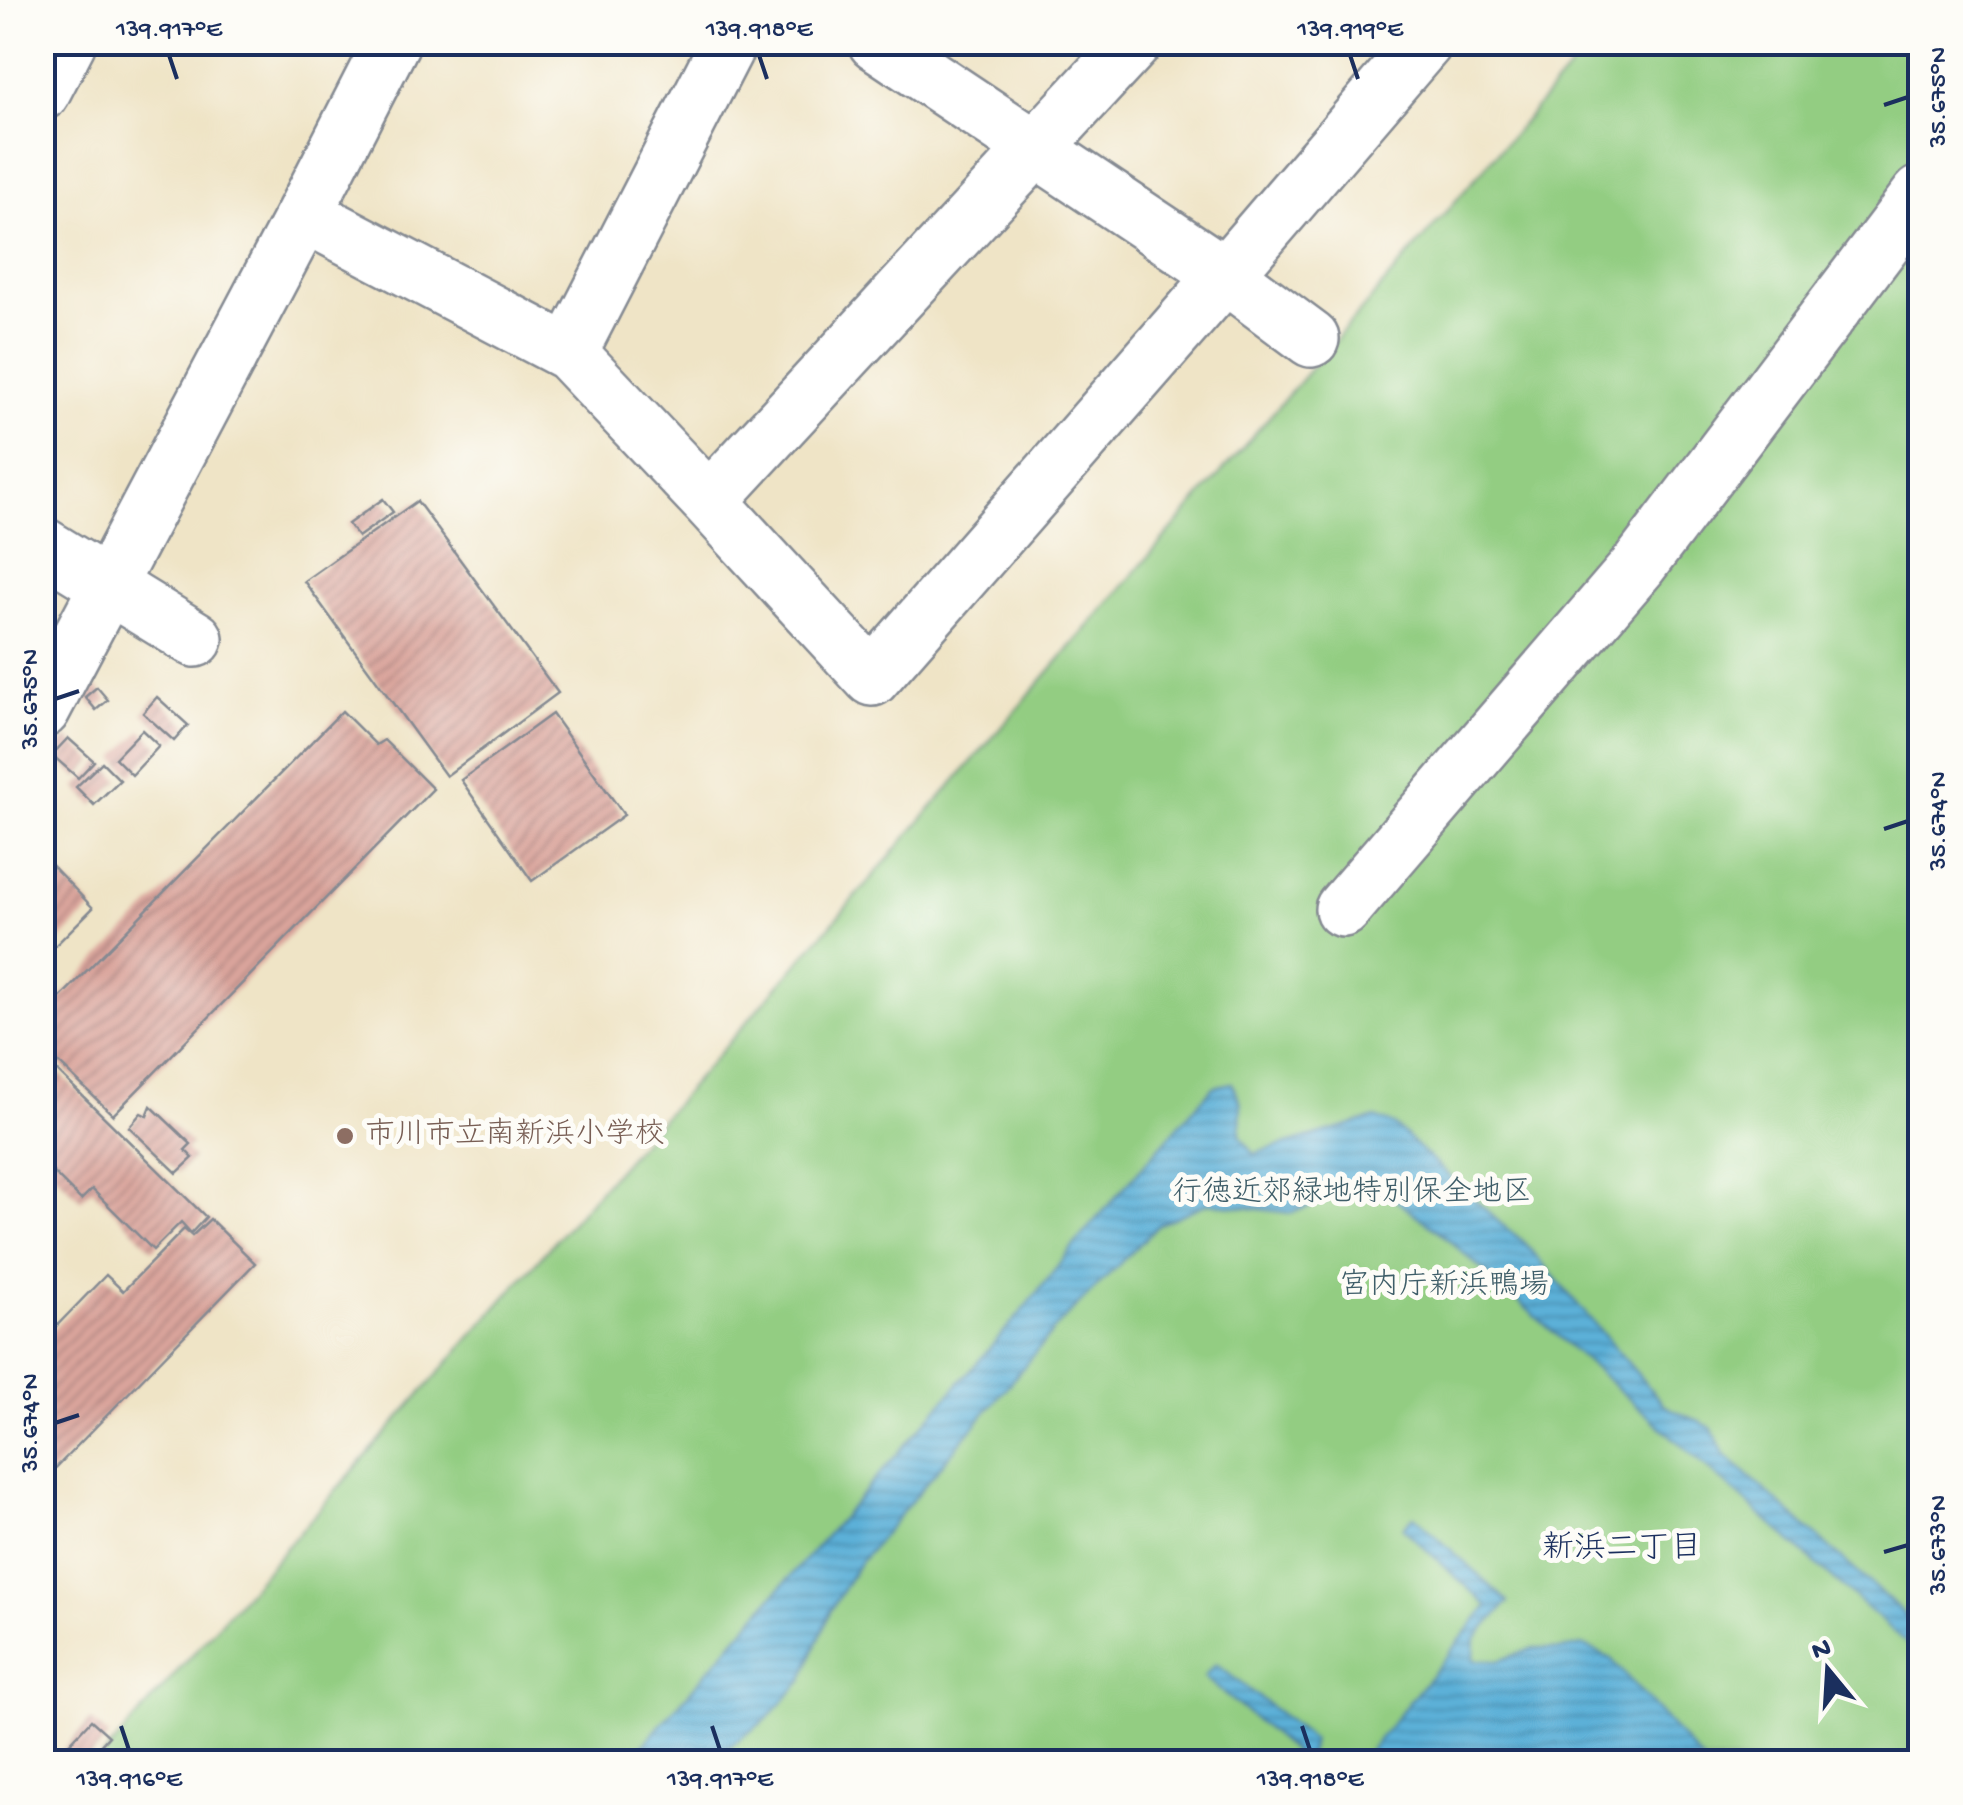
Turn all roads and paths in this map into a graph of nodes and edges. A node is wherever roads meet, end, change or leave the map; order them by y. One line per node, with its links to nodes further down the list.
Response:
1 (68, 42): 7 (street)
2 (392, 42): 10 (street)
3 (729, 42): 13 (street)
4 (876, 42): 8 (street)
5 (1134, 42): 8 (street)
6 (1424, 42): 11 (street)
7 (42, 92)
8 (1036, 150): 11 (street); 14 (street)
9 (1920, 194): 19 (street)
10 (304, 214): 13 (street); 16 (street)
11 (1225, 275): 12 (street); 14 (street)
12 (1311, 339)
13 (568, 353): 14 (street)
14 (710, 501)
15 (42, 544): 16 (street)
16 (108, 587): 17 (street); 18 (street)
17 (195, 638)
18 (42, 710)
19 (1344, 909)

